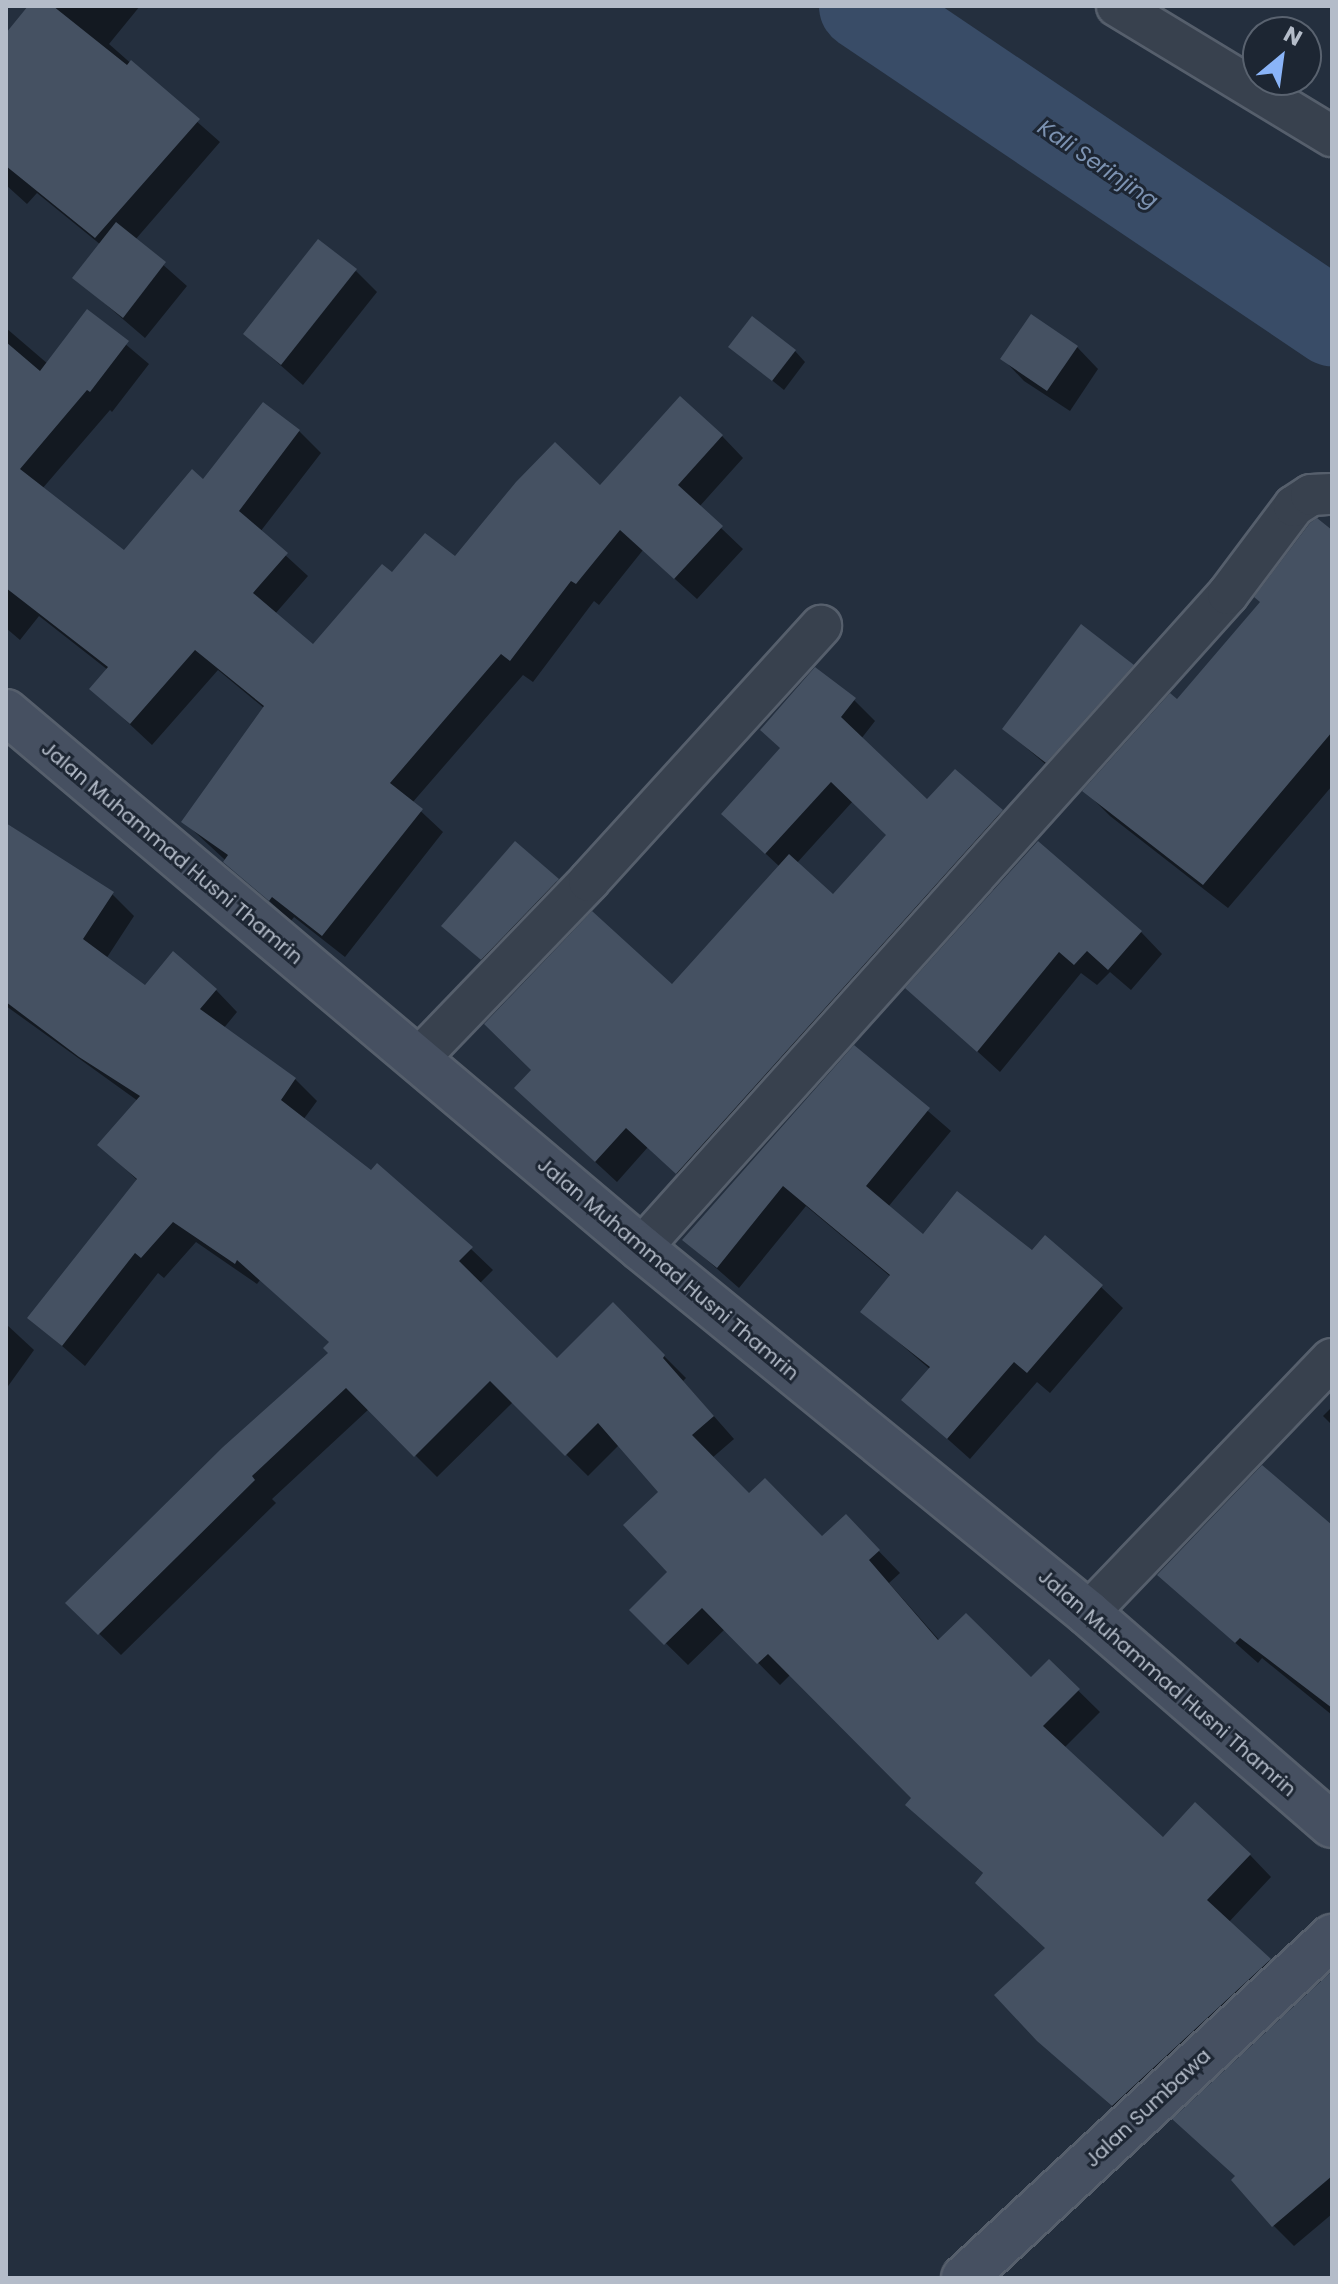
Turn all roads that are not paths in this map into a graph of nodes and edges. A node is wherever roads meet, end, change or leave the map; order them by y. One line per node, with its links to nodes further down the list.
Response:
1 (1117, 6): 2 (street)
2 (1332, 136)
3 (1332, 494): 7 (street)
4 (821, 626): 6 (street)
5 (6, 712): 6 (main road, Jalan Muhammad Husni Thamrin)
6 (417, 1060): 7 (main road, Jalan Muhammad Husni Thamrin)
7 (641, 1248): 9 (main road, Jalan Muhammad Husni Thamrin)
8 (1332, 1359): 9 (street)
9 (1088, 1613): 10 (main road, Jalan Muhammad Husni Thamrin)
10 (1332, 1825)
11 (1332, 1937): 12 (main road, Jalan Sumbawa)
12 (964, 2278)

